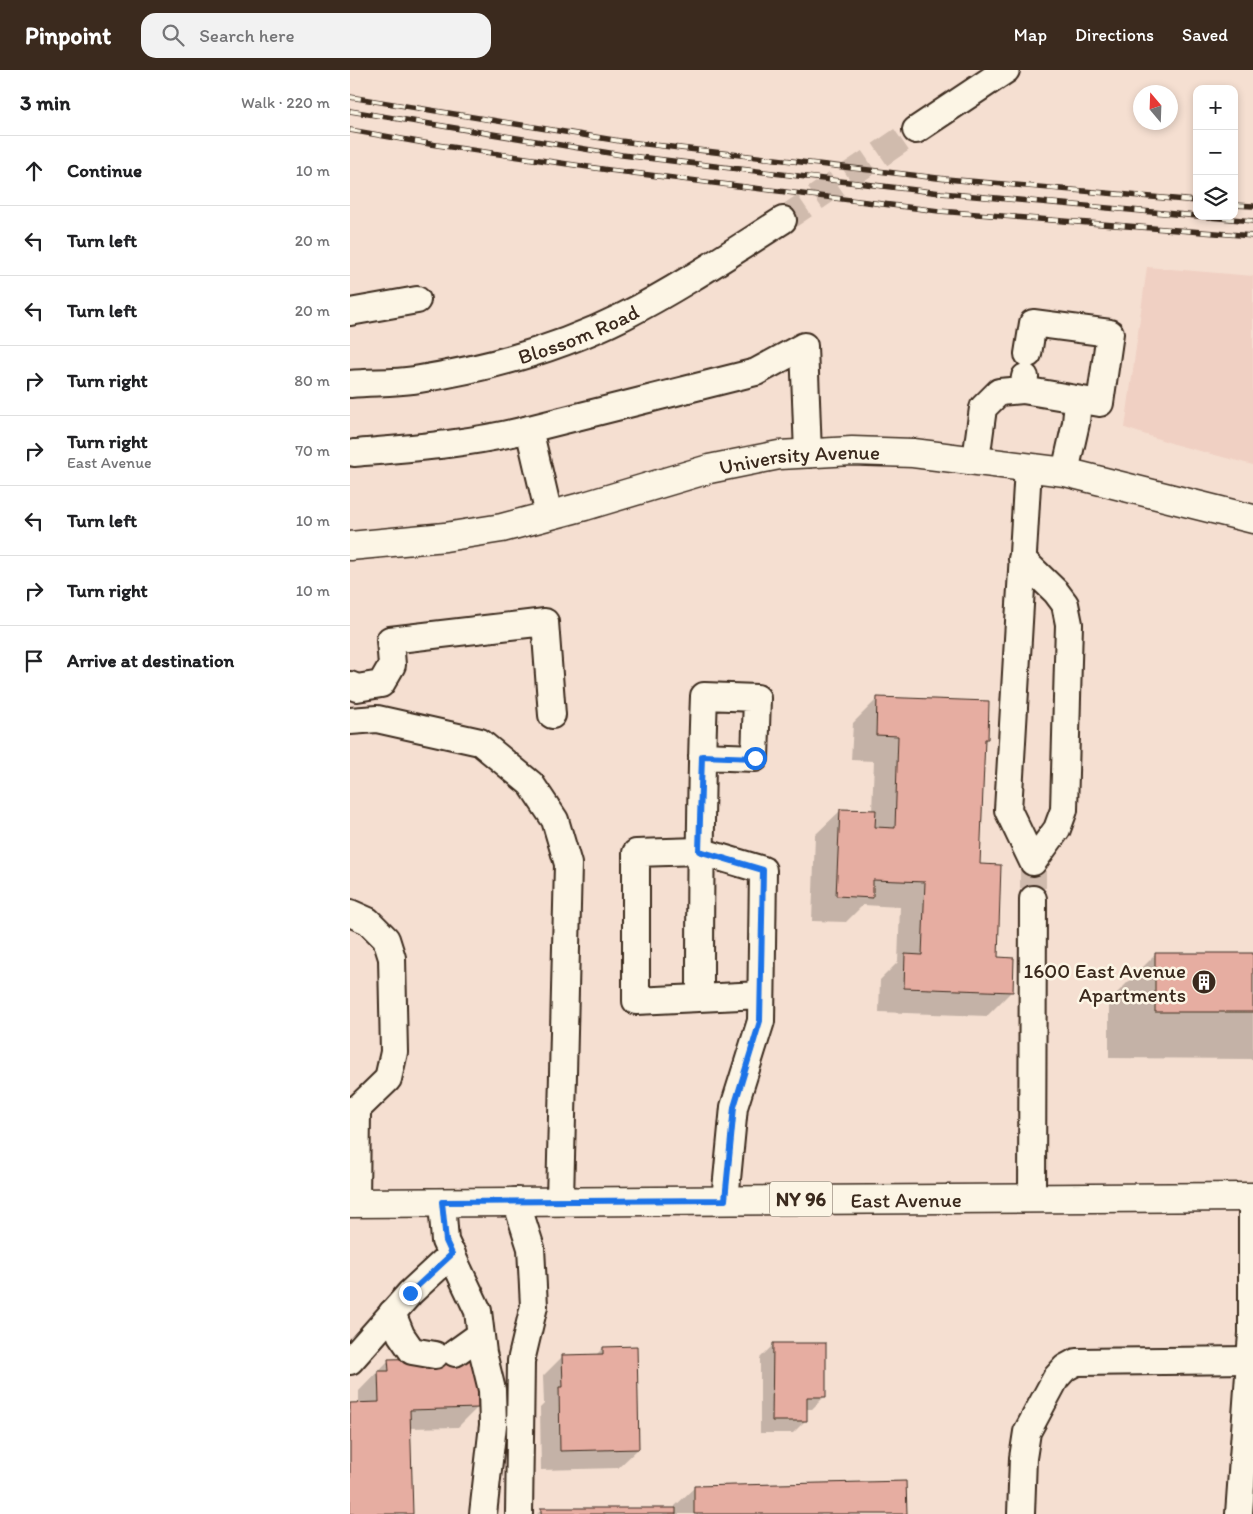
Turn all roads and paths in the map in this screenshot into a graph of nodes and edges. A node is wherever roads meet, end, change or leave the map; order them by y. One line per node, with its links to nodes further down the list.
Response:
1 (1006, 70): 2 (street)
2 (916, 130)
3 (783, 220): 7 (street, Blossom Road)
4 (417, 300): 5 (street)
5 (350, 312)
6 (1026, 374): 8 (street); 8 (street); 12 (street)
7 (350, 384)
8 (1078, 400): 14 (street)
9 (529, 430): 10 (street); 11 (street); 15 (street)
10 (354, 453)
11 (808, 454): 12 (main road, University Avenue); 15 (main road, University Avenue)
12 (976, 460): 13 (main road, University Avenue)
13 (1028, 468): 14 (main road, University Avenue); 18 (street)
14 (1065, 472): 16 (main road, University Avenue)
15 (549, 515): 17 (main road, University Avenue)
16 (1253, 519)
17 (350, 546)
18 (1022, 559): 18 (street)
19 (350, 685): 20 (street)
20 (552, 714)
21 (350, 721): 31 (street)
22 (702, 756): 23 (street)
23 (699, 851): 26 (street); 27 (street); 27 (street)
24 (1033, 899): 30 (street)
25 (350, 913): 28 (street)
26 (761, 995): 27 (street); 32 (street)
27 (700, 998)
28 (354, 1109): 35 (street)
29 (1253, 1197): 30 (main road, East Avenue / NY 96); 38 (street)
30 (1032, 1198): 32 (main road, East Avenue / NY 96)
31 (560, 1200): 32 (main road, East Avenue / NY 96); 33 (main road, East Avenue / NY 96)
32 (725, 1200)
33 (516, 1201): 34 (main road, East Avenue / NY 96); 43 (street)
34 (442, 1202): 35 (main road, East Avenue / NY 96); 36 (street)
35 (353, 1203)
36 (452, 1254): 37 (street); 39 (street)
37 (392, 1314): 39 (street); 41 (street)
38 (1252, 1333): 40 (street)
39 (480, 1335): 42 (street)
40 (1250, 1360): 44 (street); 45 (street)
41 (350, 1361)
42 (483, 1514)
43 (519, 1514)
44 (1021, 1514)
45 (1239, 1514)

